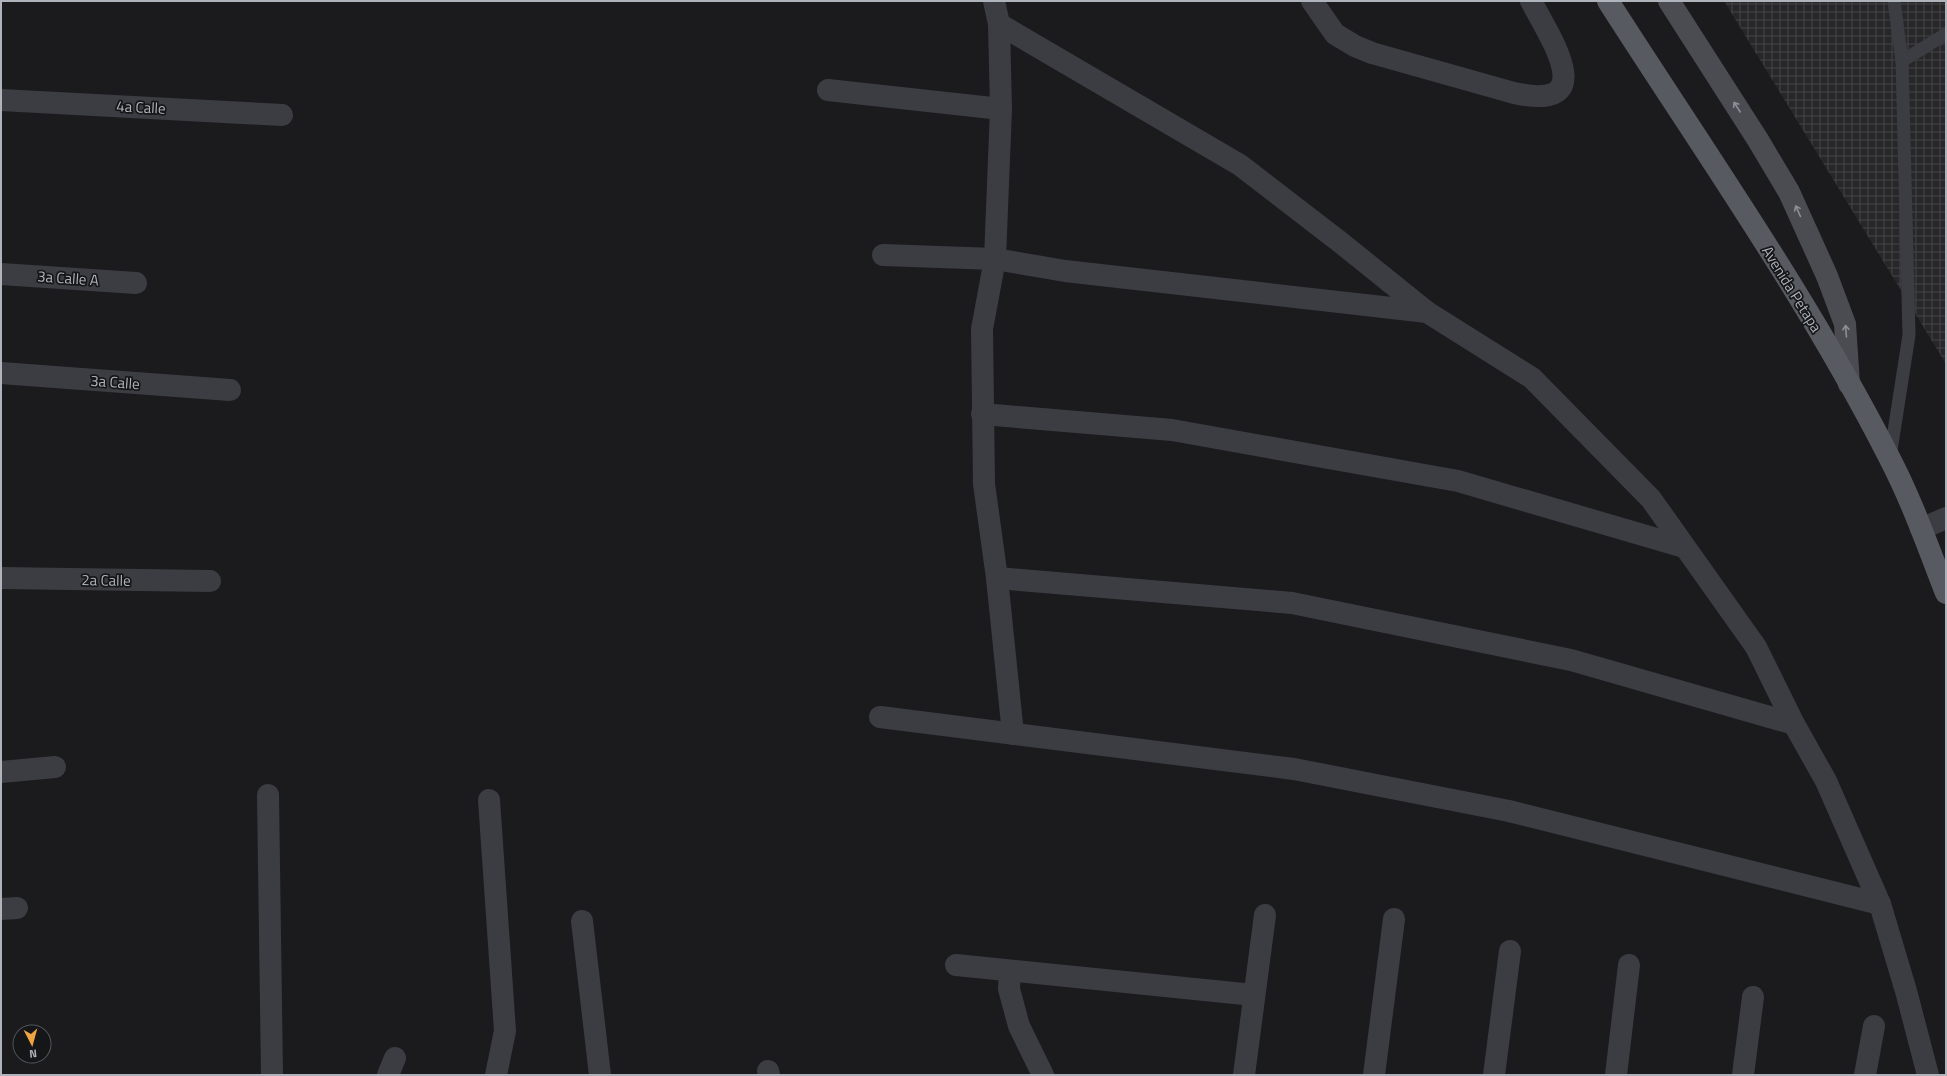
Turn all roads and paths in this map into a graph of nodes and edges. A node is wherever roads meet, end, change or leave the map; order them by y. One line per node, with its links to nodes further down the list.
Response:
1 (994, 1): 7 (street)
2 (1312, 1): 3 (street)
3 (1531, 1)
4 (1608, 1): 20 (main road, Avenida Petapa)
5 (1669, 1): 20 (main road, one-way to 5)
6 (1894, 1): 9 (lane)
7 (999, 24): 12 (street); 18 (street)
8 (1945, 38): 9 (lane)
9 (1902, 60): 23 (lane)
10 (828, 90): 12 (street)
11 (1, 100): 13 (street, 4a Calle)
12 (1001, 109): 15 (street)
13 (282, 115)
14 (883, 255): 15 (street)
15 (995, 259): 18 (street); 22 (street)
16 (1, 274): 17 (street, 3a Calle A)
17 (136, 282)
18 (1427, 312): 26 (street)
19 (1, 373): 21 (street, 3a Calle)
20 (1849, 384): 23 (main road, Avenida Petapa)
21 (230, 390)
22 (982, 414): 26 (street); 28 (street)
23 (1890, 457): 25 (main road, Avenida Petapa)
24 (1946, 518): 25 (street)
25 (1921, 529): 30 (main road, Avenida Petapa)
26 (1684, 546): 32 (street)
27 (1, 578): 29 (street, 2a Calle)
28 (997, 578): 32 (street); 33 (street)
29 (210, 581)
30 (1946, 593)
31 (880, 718): 33 (street)
32 (1794, 724): 38 (street)
33 (1013, 734): 38 (street)
34 (56, 767): 35 (street)
35 (1, 772)
36 (268, 795): 49 (street)
37 (489, 800): 50 (street)
38 (1880, 904): 59 (street)
39 (1265, 915): 46 (street)
40 (1394, 920): 54 (street)
41 (582, 922): 51 (street)
42 (1510, 951): 55 (street)
43 (1629, 964): 56 (street)
44 (956, 965): 45 (street)
45 (1010, 970): 46 (street); 52 (street)
46 (1254, 995): 53 (street)
47 (1752, 998): 57 (street)
48 (1874, 1026): 58 (street)
49 (272, 1075)
50 (496, 1075)
51 (600, 1075)
52 (1043, 1075)
53 (1244, 1075)
54 (1374, 1075)
55 (1494, 1075)
56 (1616, 1075)
57 (1743, 1075)
58 (1865, 1075)
59 (1928, 1075)

